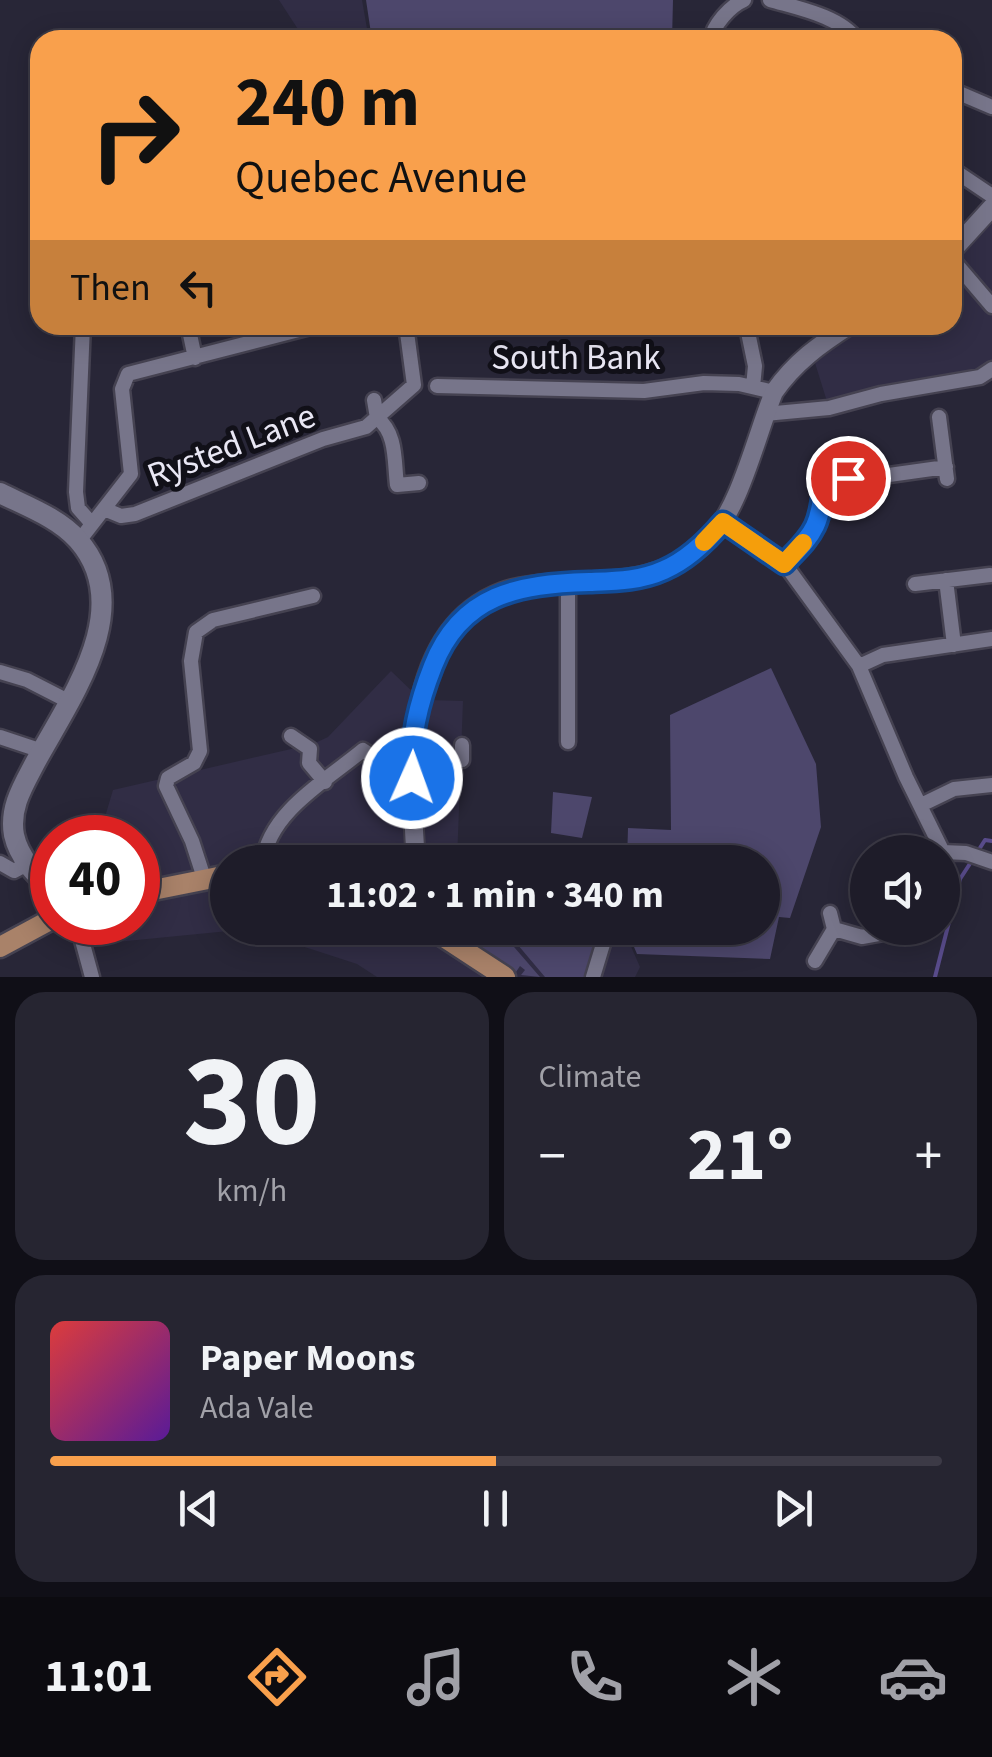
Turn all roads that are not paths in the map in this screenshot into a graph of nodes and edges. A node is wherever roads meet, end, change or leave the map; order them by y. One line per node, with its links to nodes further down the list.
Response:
1 (744, 0): 3 (street)
2 (770, 0): 4 (street)
3 (713, 30)
4 (846, 30)
5 (962, 94): 6 (street)
6 (992, 107)
7 (962, 176): 8 (street)
8 (992, 196)
9 (992, 206): 10 (street)
10 (962, 239)
11 (962, 271): 12 (street)
12 (992, 306)
13 (83, 335): 32 (street)
14 (190, 335): 19 (street)
15 (281, 335): 19 (street)
16 (407, 335): 27 (street, Rysted Lane)
17 (835, 335): 23 (street)
18 (749, 337): 22 (street)
19 (194, 358): 30 (street)
20 (992, 369): 25 (street)
21 (437, 386): 22 (street, South Bank)
22 (753, 388): 23 (street, South Bank)
23 (774, 392): 25 (street)
24 (374, 400): 27 (street)
25 (765, 414): 31 (street)
26 (939, 417): 33 (street)
27 (377, 418): 28 (street); 30 (street, Rysted Lane)
28 (419, 483)
29 (0, 493): 32 (main road)
30 (104, 509): 32 (street)
31 (723, 522): 33 (street); 36 (street)
32 (86, 532): 43 (main road)
33 (784, 564): 41 (street)
34 (990, 574): 35 (street)
35 (946, 580): 37 (street); 40 (street)
36 (568, 582): 46 (street); 49 (street)
37 (915, 584)
38 (313, 596): 63 (street)
39 (992, 639): 40 (street)
40 (954, 645): 41 (street)
41 (860, 666): 53 (street)
42 (0, 672): 43 (street)
43 (68, 702): 47 (main road)
44 (292, 736): 51 (street)
45 (0, 737): 47 (street)
46 (568, 742)
47 (42, 751): 60 (main road)
48 (462, 753): 49 (street)
49 (411, 758): 50 (street)
50 (412, 778): 51 (street); 56 (street)
51 (325, 782): 55 (street)
52 (992, 785): 53 (street)
53 (921, 804): 54 (street)
54 (935, 835)
55 (267, 845)
56 (415, 845)
57 (960, 854): 58 (street)
58 (992, 862)
59 (0, 863): 60 (street)
60 (27, 864): 61 (main road)
61 (30, 867)
62 (210, 877): 63 (main road)
63 (204, 878): 64 (main road)
64 (160, 887)
65 (830, 912): 66 (street)
66 (834, 929): 68 (street); 73 (street)
67 (30, 931): 72 (main road)
68 (850, 934)
69 (83, 945): 74 (street)
70 (457, 945): 75 (main road)
71 (603, 945): 76 (street)
72 (0, 948)
73 (815, 961)
74 (92, 977)
75 (505, 977)
76 (593, 977)

